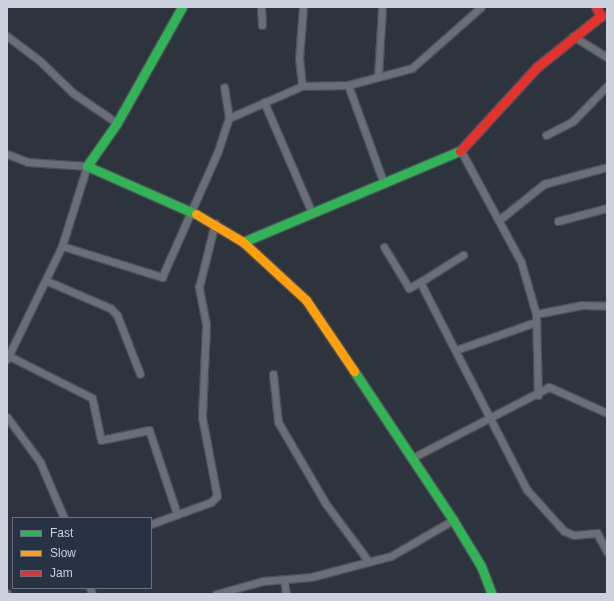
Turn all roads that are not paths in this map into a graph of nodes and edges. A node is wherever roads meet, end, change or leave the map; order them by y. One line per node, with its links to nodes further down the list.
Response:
1 (182, 7): 18 (street)
2 (261, 7): 7 (street)
3 (303, 7): 13 (street)
4 (382, 7): 11 (street)
5 (480, 7): 11 (street)
6 (596, 7): 9 (street)
7 (262, 26)
8 (7, 36): 18 (street)
9 (573, 36): 10 (street); 20 (street)
10 (607, 57)
11 (378, 77): 12 (street)
12 (348, 85): 13 (street); 24 (street)
13 (302, 86): 16 (street)
14 (607, 86): 19 (street)
15 (224, 87): 17 (street)
16 (264, 102): 17 (street); 27 (street)
17 (229, 118): 26 (street)
18 (117, 123): 22 (street)
19 (546, 135)
20 (460, 151): 24 (street); 28 (street)
21 (7, 154): 22 (street)
22 (88, 166): 26 (street); 32 (street)
23 (607, 167): 28 (street)
24 (384, 184): 27 (street)
25 (607, 208): 29 (street)
26 (192, 212): 30 (street); 32 (street)
27 (312, 213): 31 (street)
28 (499, 220): 38 (street)
29 (558, 221)
30 (215, 223): 31 (street); 49 (street)
31 (242, 242): 48 (street)
32 (62, 246): 35 (street)
33 (384, 247): 36 (street)
34 (463, 255): 36 (street)
35 (47, 281): 41 (street); 42 (street)
36 (420, 282): 40 (street)
37 (607, 306): 38 (street)
38 (536, 314): 39 (street)
39 (536, 322): 40 (street); 44 (street)
40 (456, 350): 47 (street)
41 (8, 358): 49 (street)
42 (140, 374)
43 (273, 374): 54 (street)
44 (538, 395): 45 (street); 47 (street)
45 (607, 413)
46 (7, 417): 50 (street)
47 (489, 419): 48 (street); 53 (street)
48 (412, 458): 51 (street)
49 (178, 514): 52 (street)
50 (64, 517)
51 (453, 520): 54 (street); 58 (street)
52 (152, 524)
53 (607, 552)
54 (369, 562): 55 (street)
55 (284, 580): 56 (street); 57 (street)
56 (216, 594)
57 (286, 594)
58 (492, 594)

